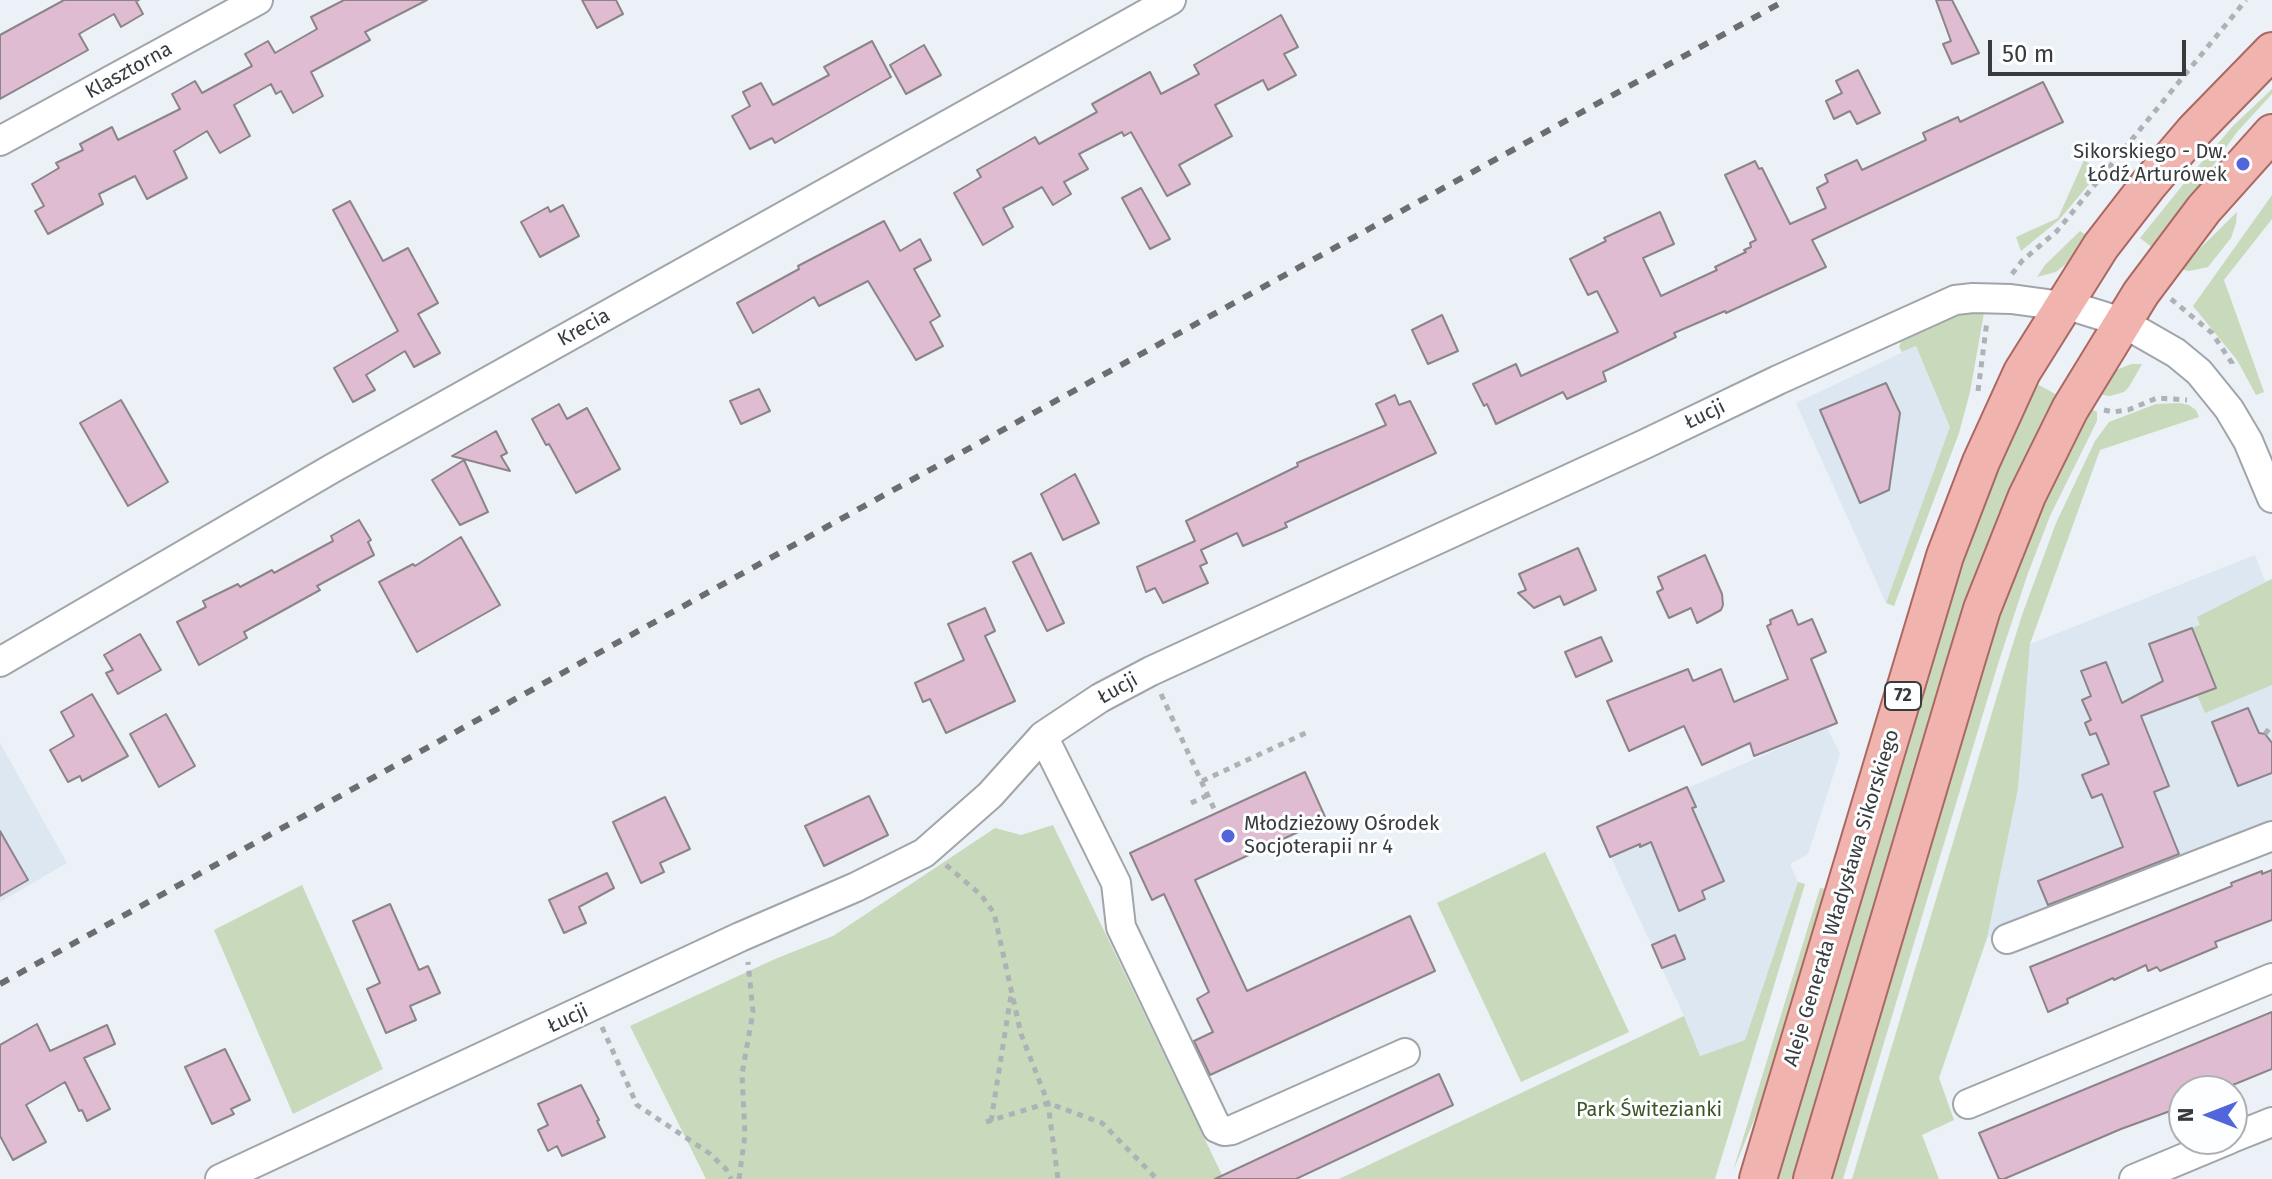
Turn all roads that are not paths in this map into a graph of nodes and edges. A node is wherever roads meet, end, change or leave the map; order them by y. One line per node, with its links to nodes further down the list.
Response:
1 (258, 0): 5 (street, Klasztorna)
2 (1171, 0): 9 (street, Krecia)
3 (2272, 51): 6 (main road, Aleje Generała Władysława Sikorskiego / 72)
4 (2272, 133): 7 (main road, 72)
5 (0, 141)
6 (2063, 305): 7 (street, Łucji); 10 (street, Łucji); 20 (main road, Aleje Generała Władysława Sikorskiego / 72)
7 (2122, 322): 8 (street, Łucji); 21 (main road, 72)
8 (2272, 498)
9 (0, 662)
10 (1043, 736): 14 (street); 19 (street, Łucji)
11 (2272, 836): 12 (street)
12 (2007, 939)
13 (2272, 978): 15 (street)
14 (1405, 1053)
15 (1968, 1104)
16 (2272, 1122): 17 (street)
17 (2248, 1132)
18 (2192, 1155): 22 (street)
19 (220, 1179)
20 (1758, 1179)
21 (1812, 1179)
22 (2134, 1179)

